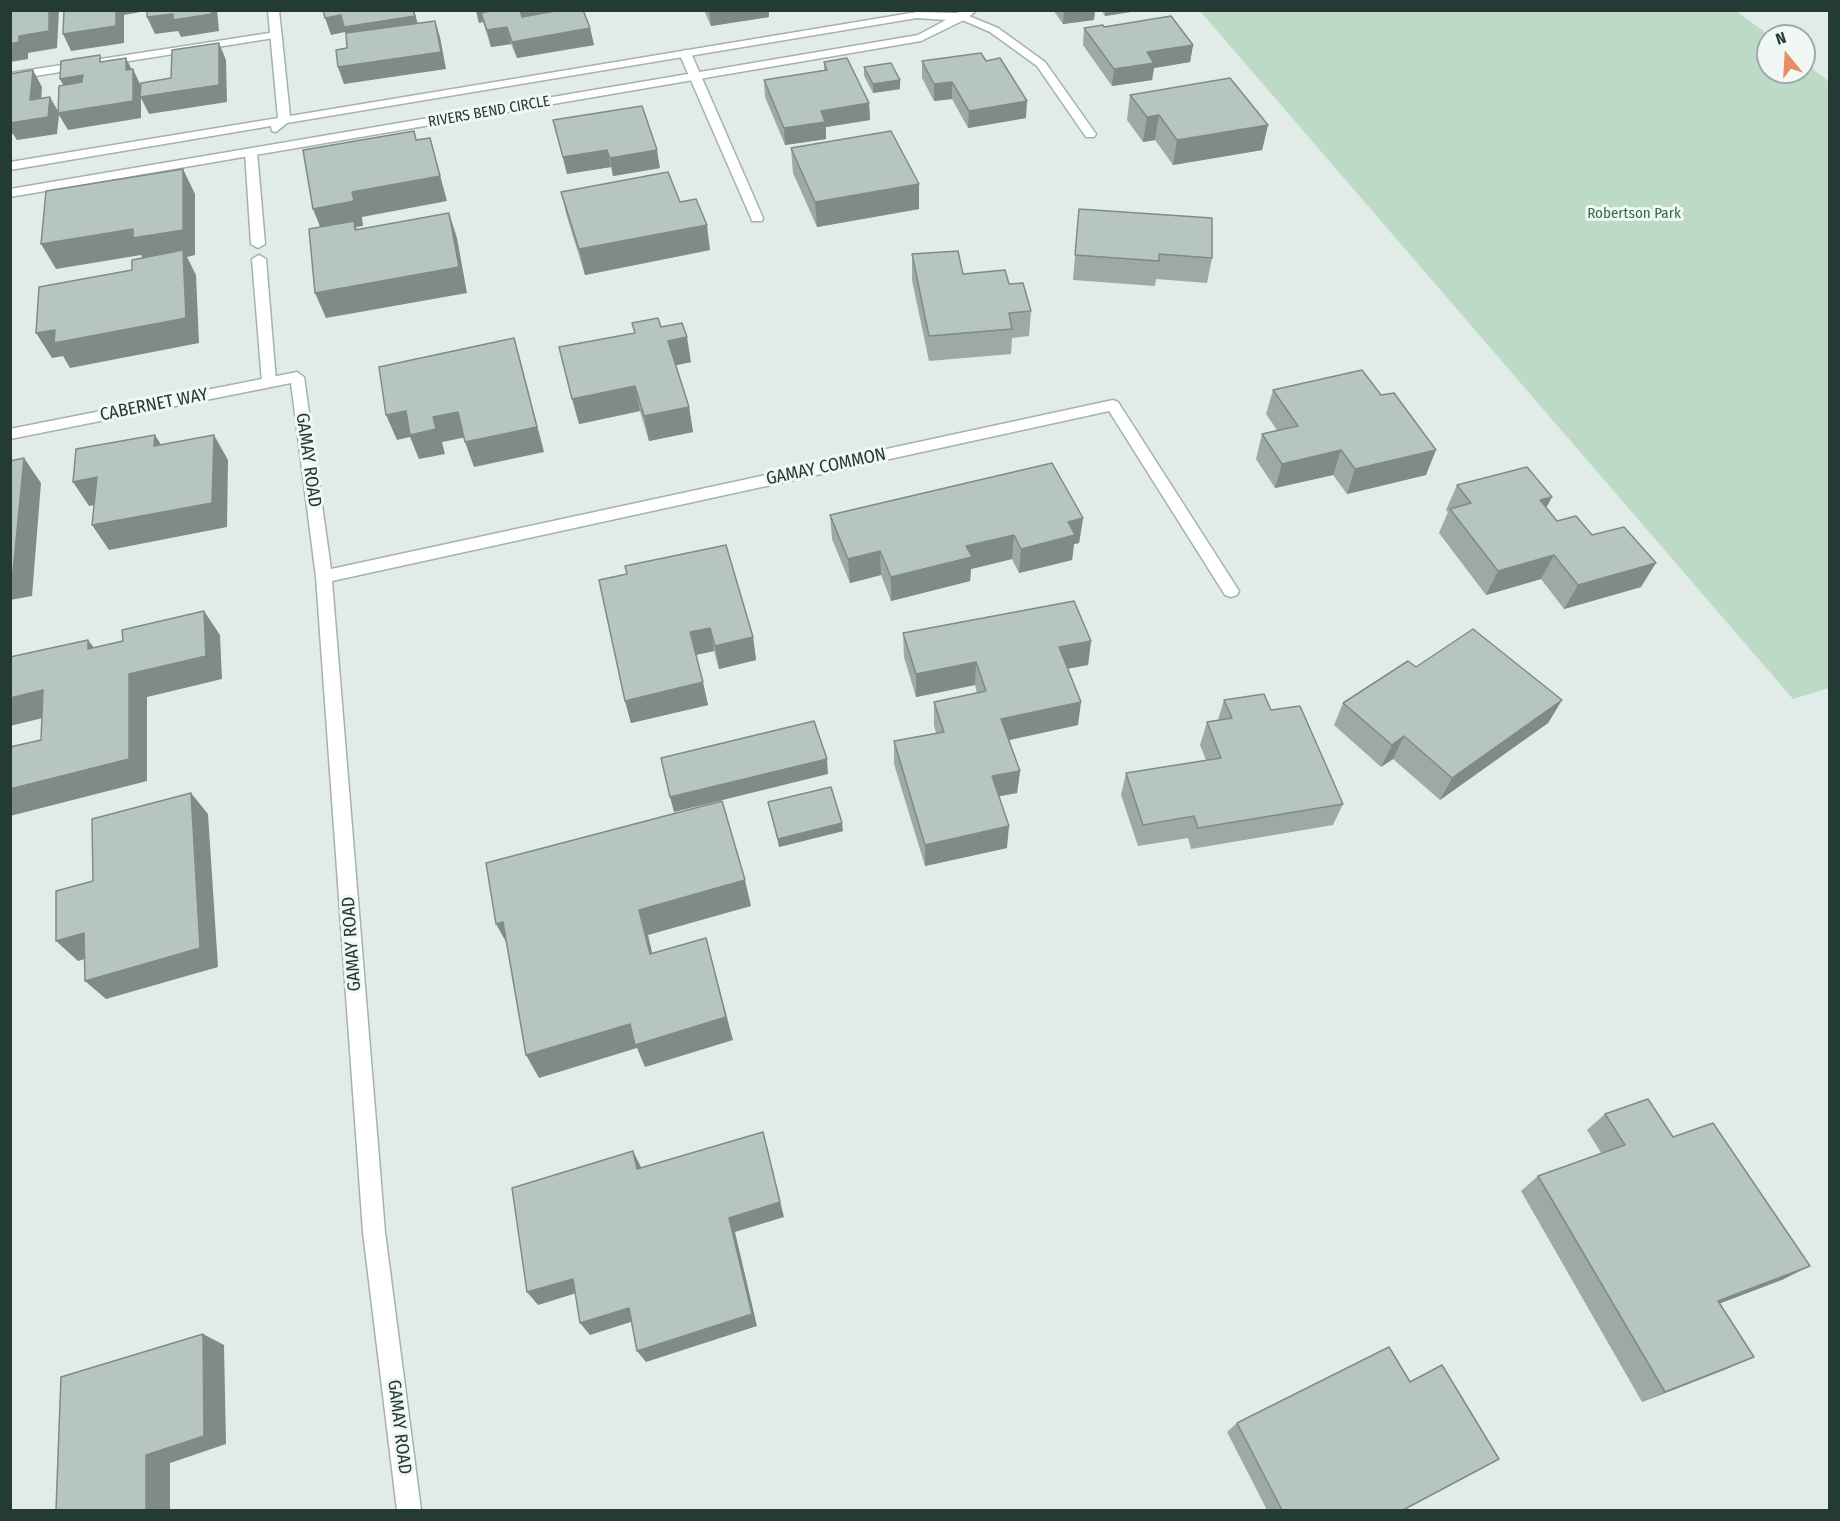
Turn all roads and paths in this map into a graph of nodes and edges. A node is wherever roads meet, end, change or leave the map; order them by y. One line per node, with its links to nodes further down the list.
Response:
1 (273, 10): 3 (street)
2 (968, 14): 4 (street, RIVERS BEND CIRCLE); 6 (street, RIVERS BEND CIRCLE); 8 (street)
3 (276, 35): 5 (street); 7 (street)
4 (685, 53): 6 (street); 7 (street, RIVERS BEND CIRCLE)
5 (10, 77)
6 (694, 77): 9 (street, RIVERS BEND CIRCLE); 12 (street)
7 (284, 120): 9 (street); 10 (street, RIVERS BEND CIRCLE)
8 (1090, 134)
9 (251, 152): 11 (street, RIVERS BEND CIRCLE); 14 (street)
10 (10, 166)
11 (10, 193)
12 (757, 218)
13 (297, 377): 14 (street, CABERNET WAY); 16 (street, GAMAY ROAD)
14 (268, 382): 15 (street, CABERNET WAY)
15 (10, 434)
16 (324, 577): 17 (street, GAMAY COMMON); 18 (street, GAMAY ROAD)
17 (1231, 591)
18 (409, 1510)

